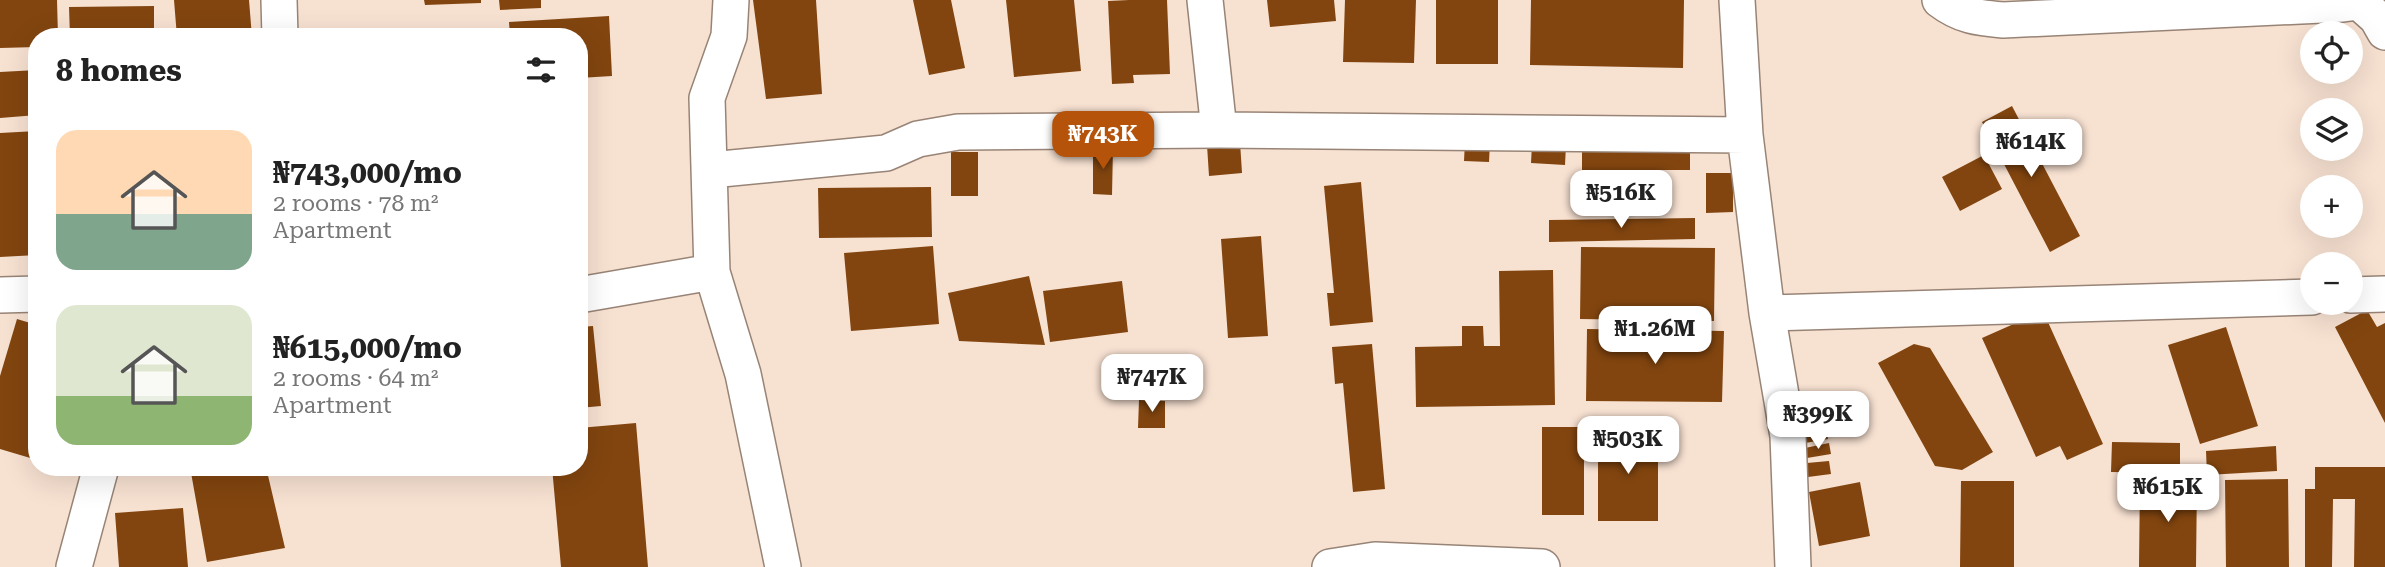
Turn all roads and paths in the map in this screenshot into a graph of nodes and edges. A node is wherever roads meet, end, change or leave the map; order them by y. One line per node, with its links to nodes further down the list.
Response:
1 (279, 0): 7 (street)
2 (731, 0): 11 (street)
3 (1205, 0): 9 (street)
4 (1737, 0): 10 (street)
5 (1940, 0): 6 (street)
6 (2342, 2): 8 (street)
7 (280, 28)
8 (2385, 32)
9 (1219, 130): 10 (street); 11 (street)
10 (1745, 135): 19 (street)
11 (711, 170): 12 (street)
12 (712, 272): 13 (street); 22 (street)
13 (588, 293)
14 (28, 294): 16 (street)
15 (2385, 294): 17 (street)
16 (0, 295)
17 (2363, 295)
18 (2300, 297): 19 (street)
19 (1767, 313): 25 (street)
20 (99, 476): 21 (street)
21 (74, 567)
22 (783, 567)
23 (1330, 567): 24 (street)
24 (1542, 567)
25 (1793, 567)

